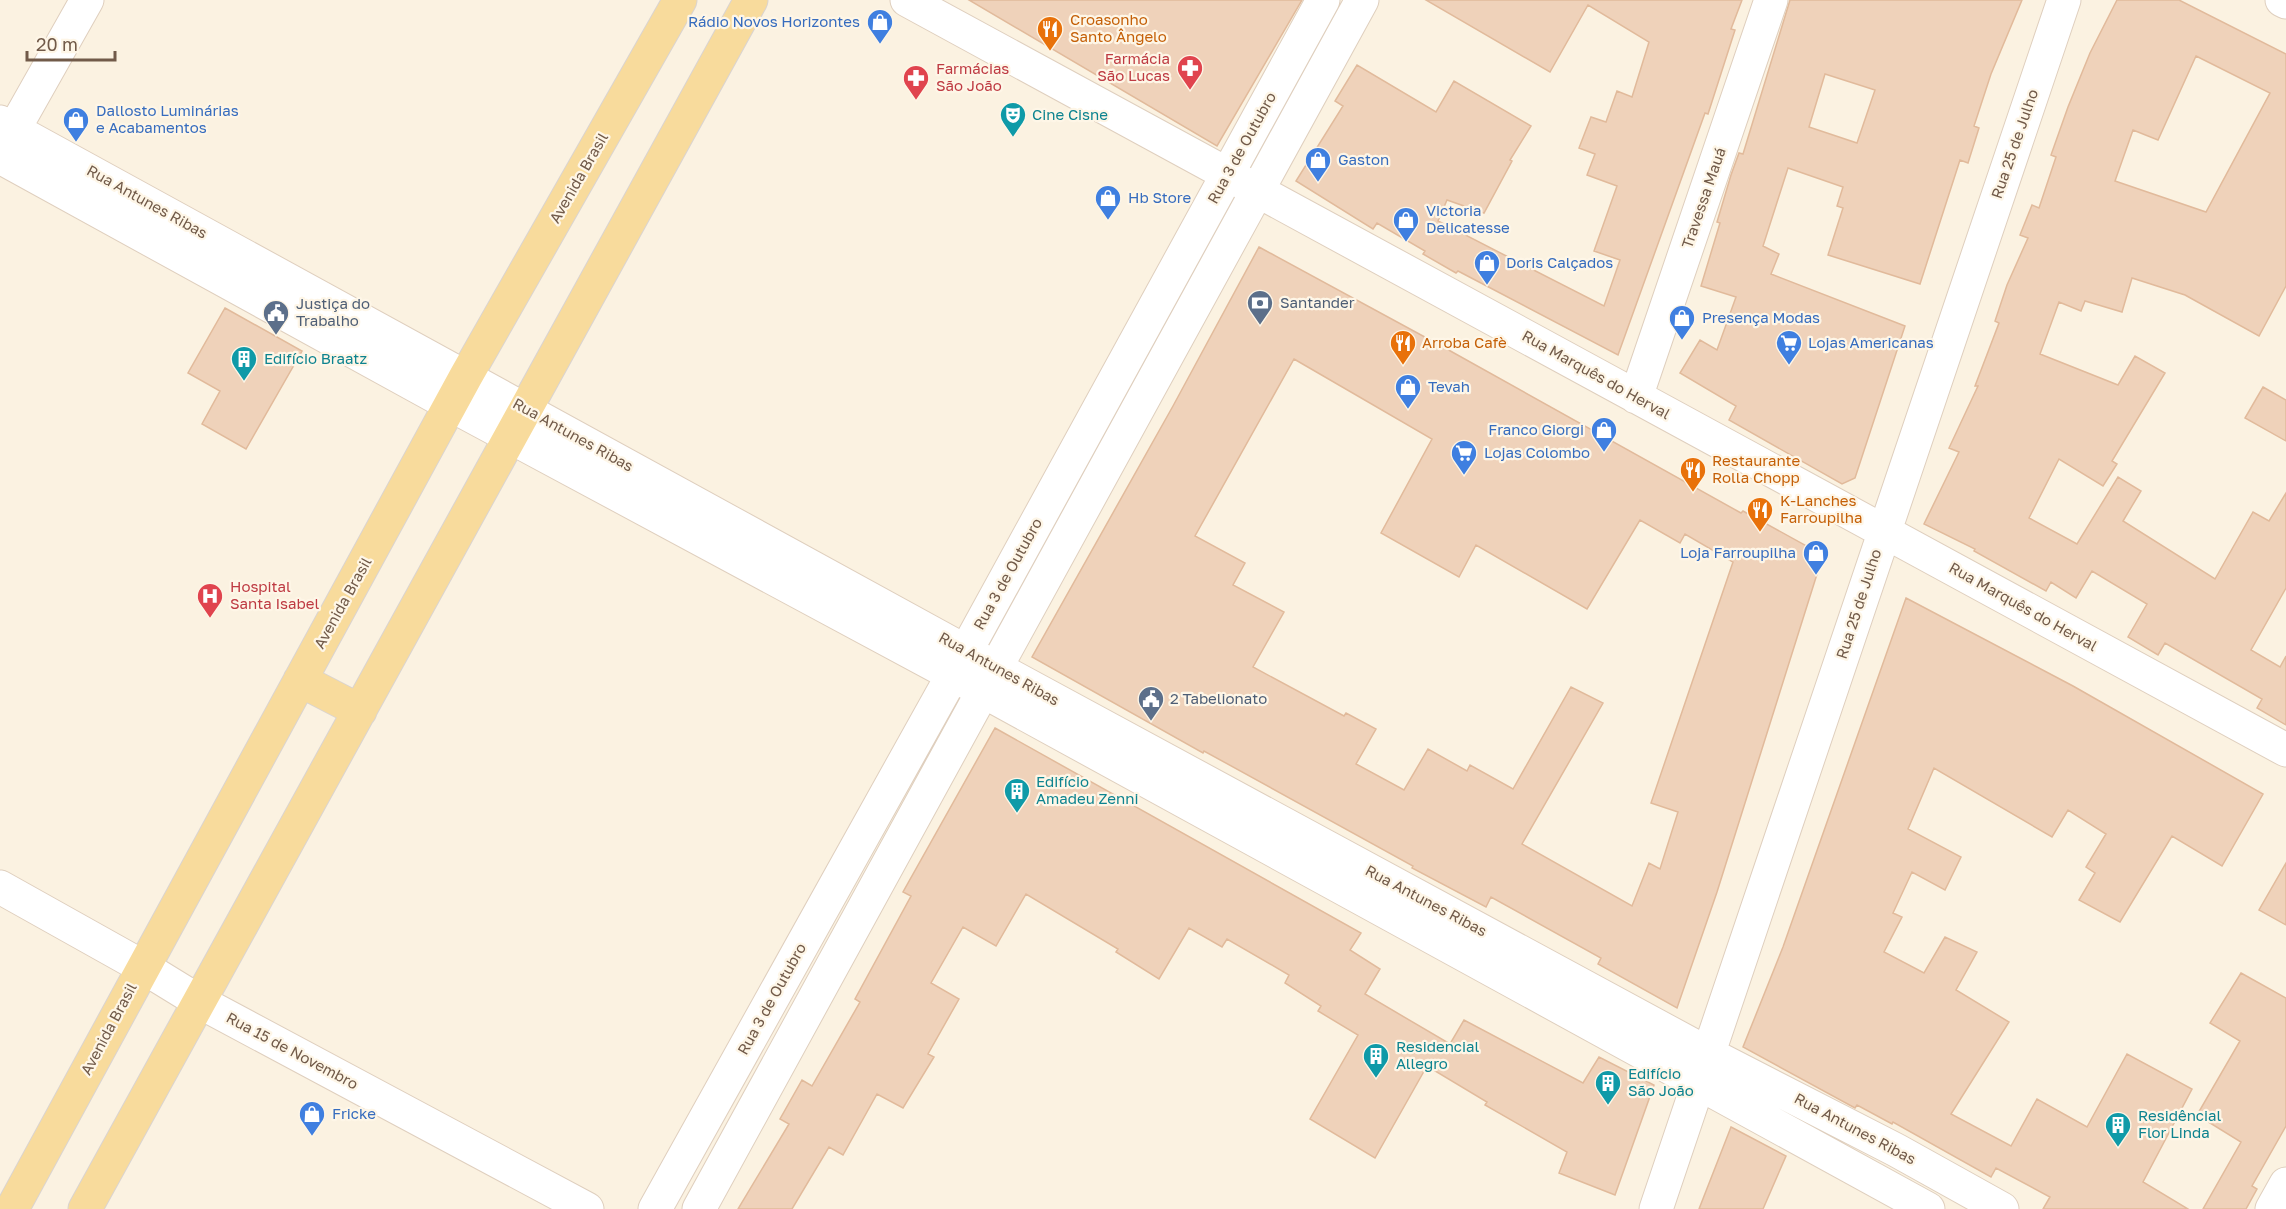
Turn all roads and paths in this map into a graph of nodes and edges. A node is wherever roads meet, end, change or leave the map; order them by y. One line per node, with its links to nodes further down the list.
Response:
1 (87, 0): 9 (street)
2 (680, 0): 14 (main road, Avenida Brasil)
3 (751, 0): 17 (main road)
4 (906, 0): 10 (street, Rua Marquês do Herval)
5 (1323, 0): 10 (street, Rua 3 de Outubro)
6 (1362, 0): 11 (street)
7 (1771, 0): 15 (street, Travessa Mauá)
8 (2064, 0): 18 (street, Rua 25 de Julho)
9 (4, 140): 12 (street, Rua Antunes Ribas); 13 (street, Rua Antunes Ribas)
10 (1227, 174): 11 (street, Rua Marquês do Herval); 19 (street, Rua 3 de Outubro)
11 (1256, 190): 15 (street, Rua Marquês do Herval); 20 (street)
12 (350, 312): 13 (street); 14 (street, Rua Antunes Ribas)
13 (335, 341): 16 (street, Rua Antunes Ribas)
14 (466, 376): 16 (main road, Avenida Brasil); 17 (street, Rua Antunes Ribas)
15 (1636, 396): 18 (street, Rua Marquês do Herval)
16 (451, 405): 17 (street, Rua Antunes Ribas); 21 (main road, Avenida Brasil)
17 (518, 423): 19 (street, Rua Antunes Ribas); 22 (main road)
18 (1884, 531): 23 (street, Rua Marquês do Herval); 27 (street, Rua 25 de Julho)
19 (959, 663): 20 (street, Rua Antunes Ribas); 34 (street, Rua 3 de Outubro)
20 (990, 679): 27 (street, Rua Antunes Ribas); 35 (street)
21 (300, 680): 22 (main road); 25 (main road, Avenida Brasil)
22 (360, 711): 26 (main road)
23 (2286, 750)
24 (0, 887): 25 (street, Rua 15 de Novembro)
25 (143, 967): 26 (street, Rua 15 de Novembro); 31 (main road, Avenida Brasil)
26 (200, 1002): 32 (main road); 33 (street, Rua 15 de Novembro)
27 (1705, 1068): 28 (street, Rua Antunes Ribas); 29 (street, Rua Antunes Ribas); 36 (street, Rua 25 de Julho)
28 (1896, 1150): 29 (street); 38 (street, Rua Antunes Ribas)
29 (1878, 1181): 37 (street, Rua Antunes Ribas)
30 (2286, 1184): 39 (street)
31 (12, 1209)
32 (86, 1209)
33 (587, 1209)
34 (655, 1209)
35 (699, 1209)
36 (1656, 1209)
37 (1928, 1209)
38 (2002, 1209)
39 (2272, 1209)

